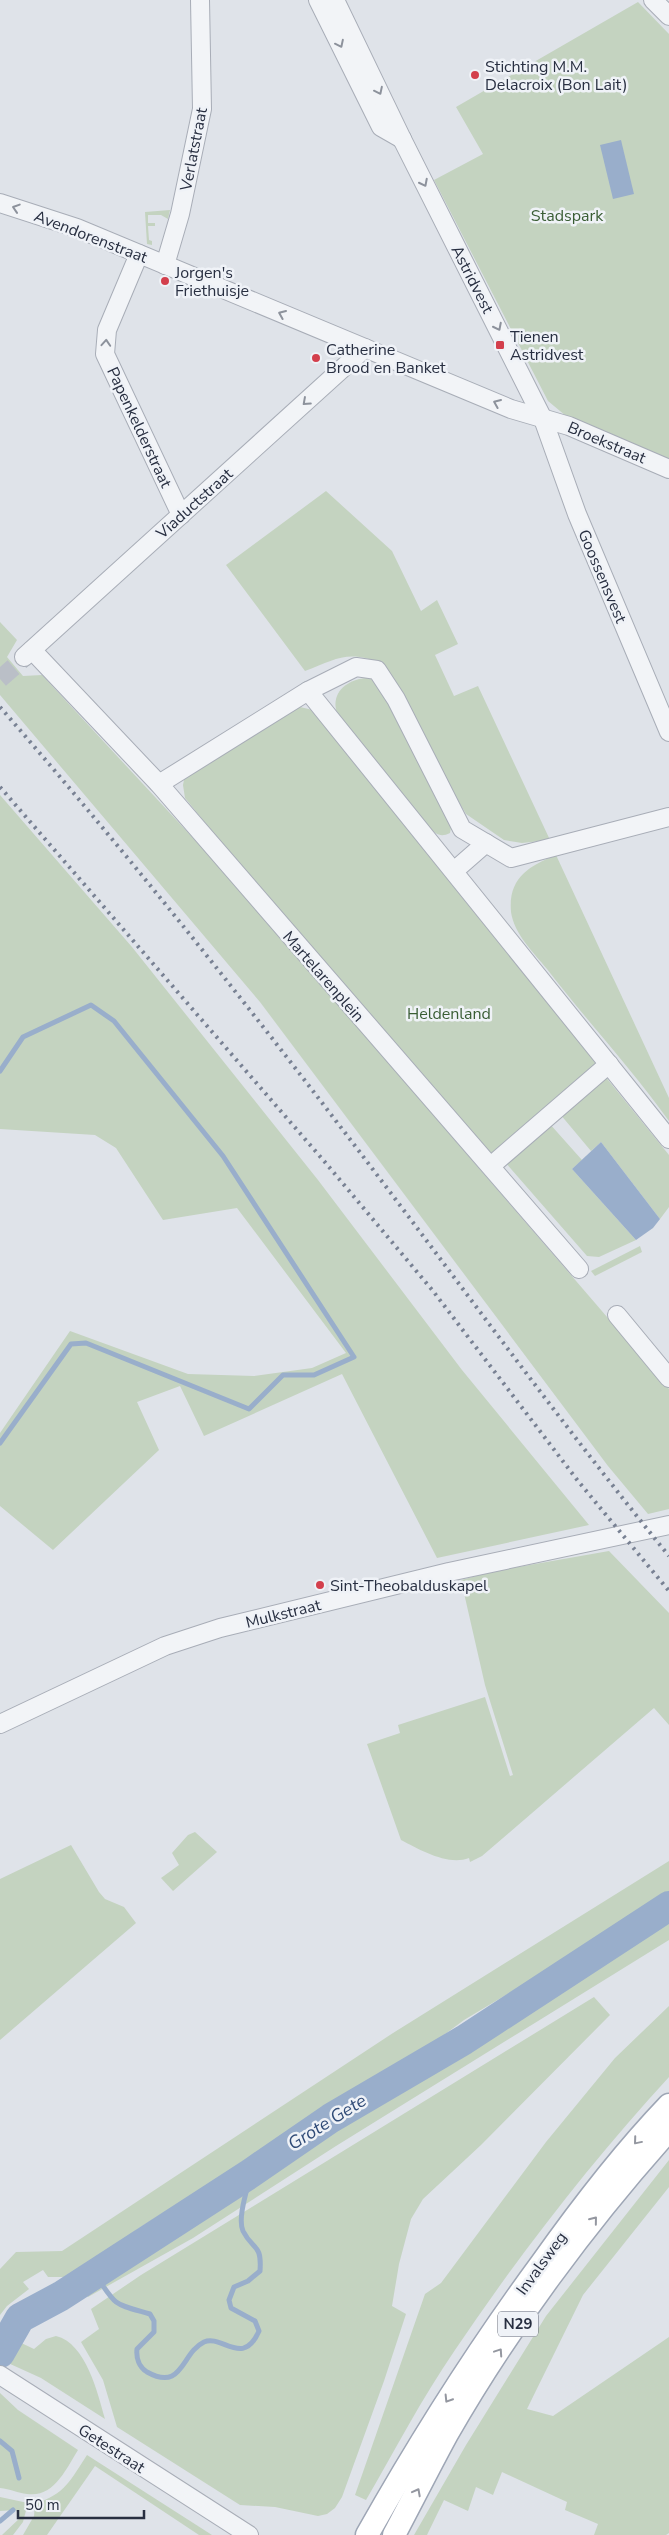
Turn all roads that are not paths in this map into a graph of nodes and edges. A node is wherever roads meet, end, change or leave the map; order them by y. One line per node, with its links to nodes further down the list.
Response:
1 (200, 0): 9 (street, Verlatstraat)
2 (318, 0): 6 (street, one-way to 6)
3 (335, 0): 6 (street, Astridvest, one-way to 6)
4 (653, 0): 5 (street)
5 (669, 16)
6 (402, 139): 11 (street, Astridvest, one-way to 11)
7 (0, 203): 8 (street, Avendorenstraat, one-way to 7)
8 (139, 254): 9 (street, Avendorenstraat); 13 (street, Papenkelderstraat, one-way to 8)
9 (165, 265): 10 (street, Avendorenstraat, one-way to 9)
10 (365, 348): 11 (street, Avendorenstraat, one-way to 10); 13 (street, Viaductstraat, one-way to 13)
11 (543, 419): 12 (street, Broekstraat); 16 (street, Goossensvest)
12 (669, 468)
13 (181, 514): 14 (street, Viaductstraat)
14 (28, 654): 17 (street, Martelarenplein)
15 (308, 691): 17 (street); 19 (street); 20 (street)
16 (669, 732)
17 (159, 784): 23 (street, Martelarenplein)
18 (669, 816): 19 (street)
19 (486, 843): 20 (street)
20 (454, 871): 21 (street)
21 (609, 1064): 22 (street); 23 (street)
22 (669, 1139)
23 (492, 1166): 24 (street, Martelarenplein)
24 (579, 1269)
25 (618, 1318): 26 (street)
26 (669, 1378)
27 (669, 1526): 28 (street, Mulkstraat)
28 (0, 1724)
29 (669, 2104): 33 (main road, Invalsweg / N29, one-way to 33)
30 (669, 2130): 34 (main road, Invalsweg / N29, one-way to 30)
31 (0, 2375): 32 (street, Getestraat)
32 (249, 2535)
33 (367, 2535)
34 (394, 2535)

